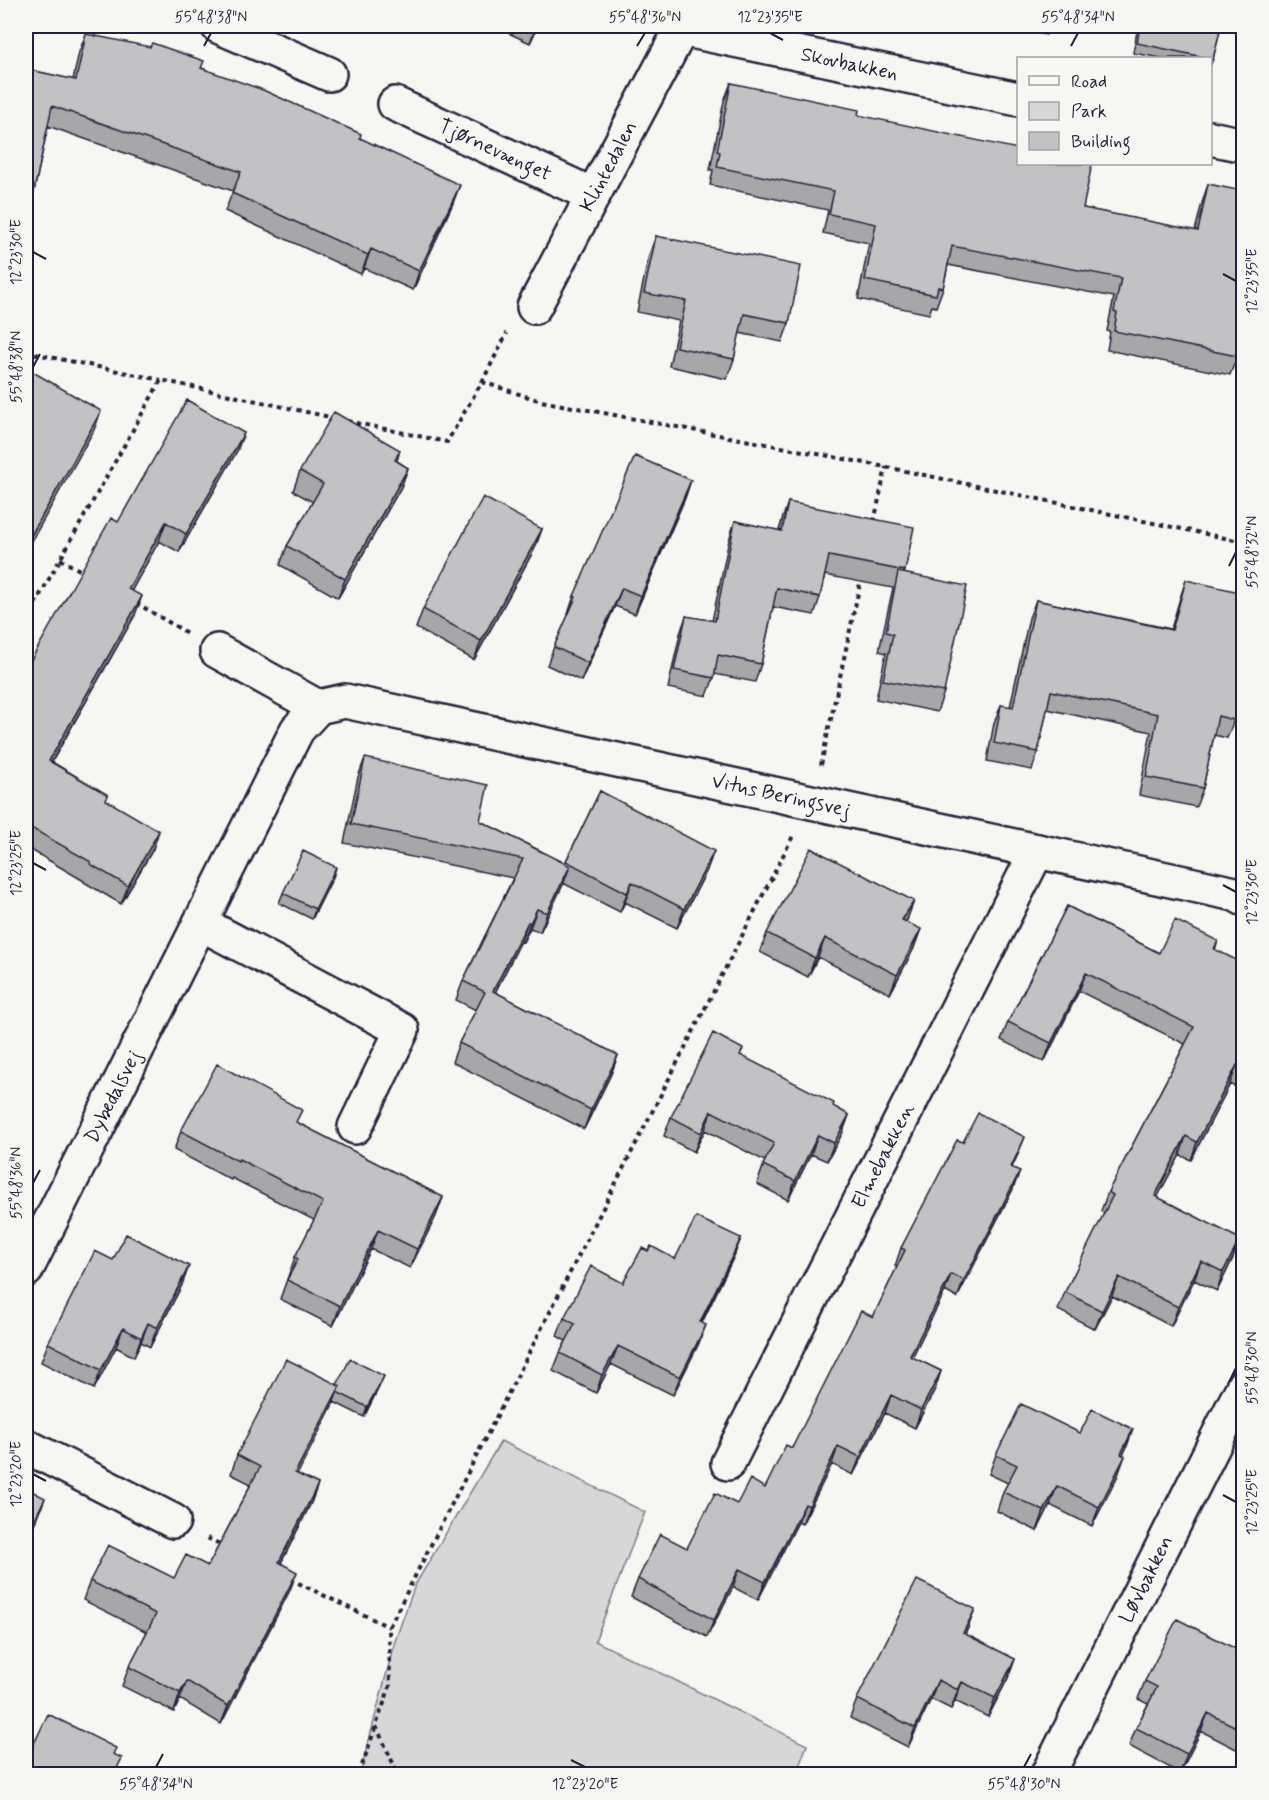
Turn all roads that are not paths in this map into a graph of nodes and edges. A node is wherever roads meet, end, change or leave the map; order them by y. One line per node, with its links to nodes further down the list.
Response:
1 (218, 26): 3 (street)
2 (682, 27): 4 (street, Skovbakken); 8 (street, Klintedalen)
3 (329, 74)
4 (1017, 99)
5 (395, 104): 8 (street, Tjørnevænget)
6 (1212, 138): 7 (street)
7 (1244, 145)
8 (592, 195): 9 (street, Klintedalen)
9 (534, 307)
10 (217, 651): 11 (street)
11 (318, 707): 12 (street, Vitus Beringsvej); 14 (street, Dybedalsvej)
12 (1037, 851): 13 (street, Vitus Beringsvej); 19 (street, Elmebakken)
13 (1244, 899)
14 (200, 923): 15 (street); 16 (street, Dybedalsvej)
15 (356, 1127)
16 (26, 1270)
17 (1244, 1385): 21 (street, Løvbakken)
18 (26, 1446): 20 (street)
19 (728, 1463)
20 (172, 1521)
21 (1048, 1774)

